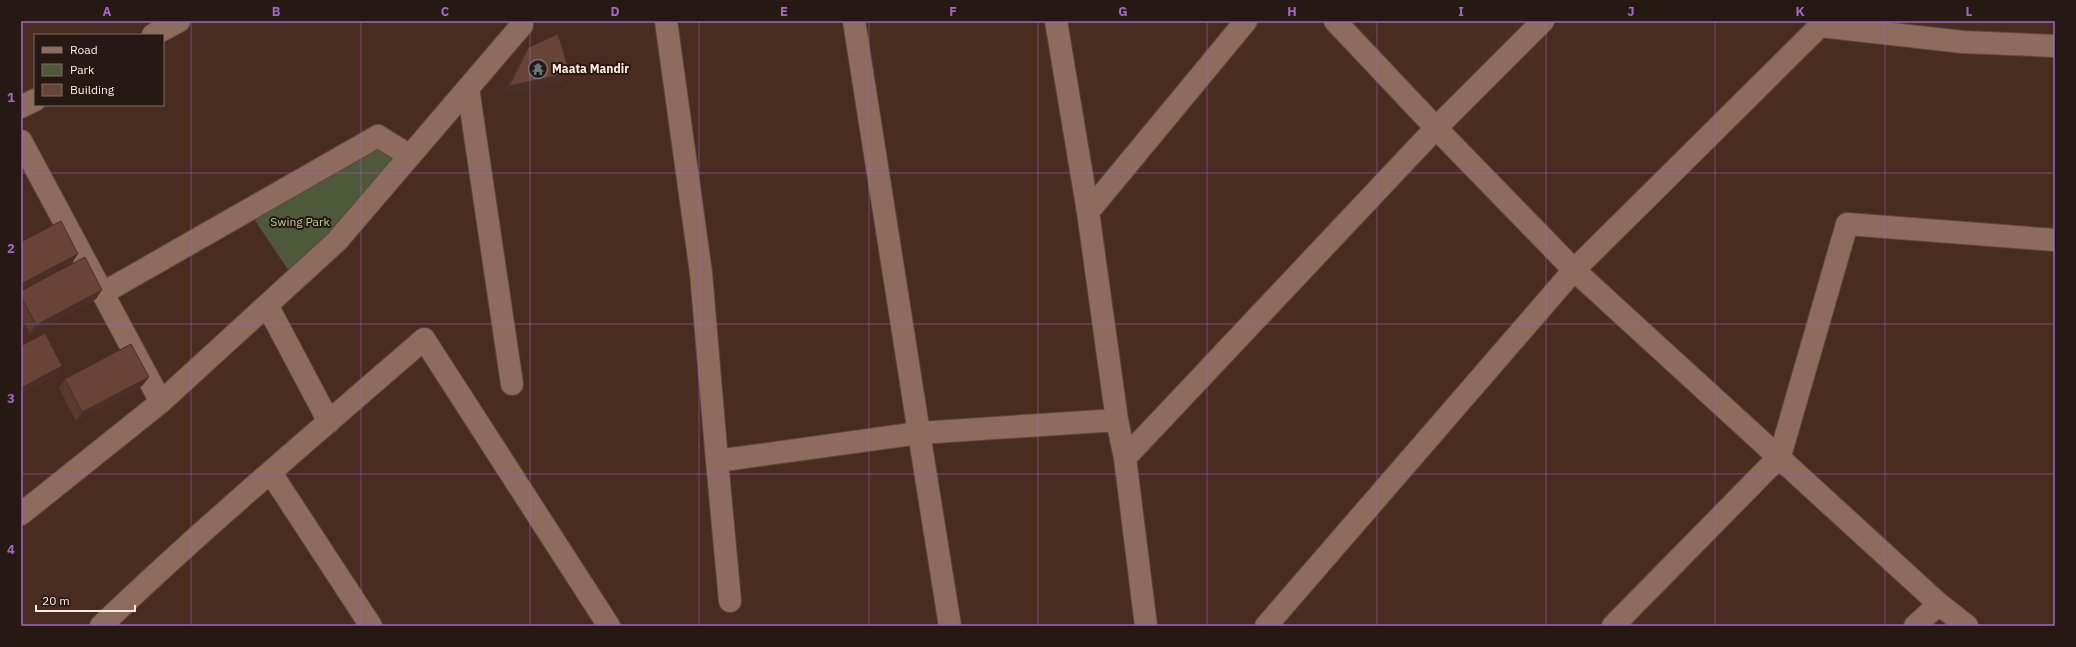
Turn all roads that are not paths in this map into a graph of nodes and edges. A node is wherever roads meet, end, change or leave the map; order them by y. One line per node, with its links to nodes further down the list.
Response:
1 (179, 21): 10 (street)
2 (666, 21): 30 (street)
3 (854, 21): 27 (street)
4 (1056, 21): 18 (street)
5 (1246, 21): 18 (street)
6 (1335, 21): 15 (street)
7 (1543, 21): 15 (street)
8 (527, 22): 12 (street)
9 (1823, 24): 11 (street); 20 (street)
10 (155, 34)
11 (2055, 46)
12 (468, 88): 17 (street); 23 (street)
13 (34, 100): 14 (street)
14 (21, 107)
15 (1436, 128): 20 (street); 29 (street)
16 (21, 141): 21 (street)
17 (410, 156): 21 (street); 22 (street)
18 (1088, 212): 25 (street)
19 (2055, 240): 28 (street)
20 (1574, 270): 28 (street); 40 (street)
21 (103, 293): 24 (street)
22 (267, 305): 24 (street); 26 (street)
23 (512, 384)
24 (160, 402): 32 (street)
25 (1117, 420): 27 (street); 29 (street)
26 (329, 422): 31 (street); 37 (street)
27 (918, 433): 30 (street); 38 (street)
28 (1780, 456): 34 (street); 41 (street)
29 (1125, 458): 39 (street)
30 (717, 461): 33 (street)
31 (271, 473): 35 (street); 36 (street)
32 (21, 514)
33 (730, 601)
34 (1939, 604): 42 (street); 43 (street)
35 (112, 622)
36 (371, 626)
37 (609, 626)
38 (950, 626)
39 (1146, 626)
40 (1266, 626)
41 (1613, 626)
42 (1915, 626)
43 (1967, 626)

